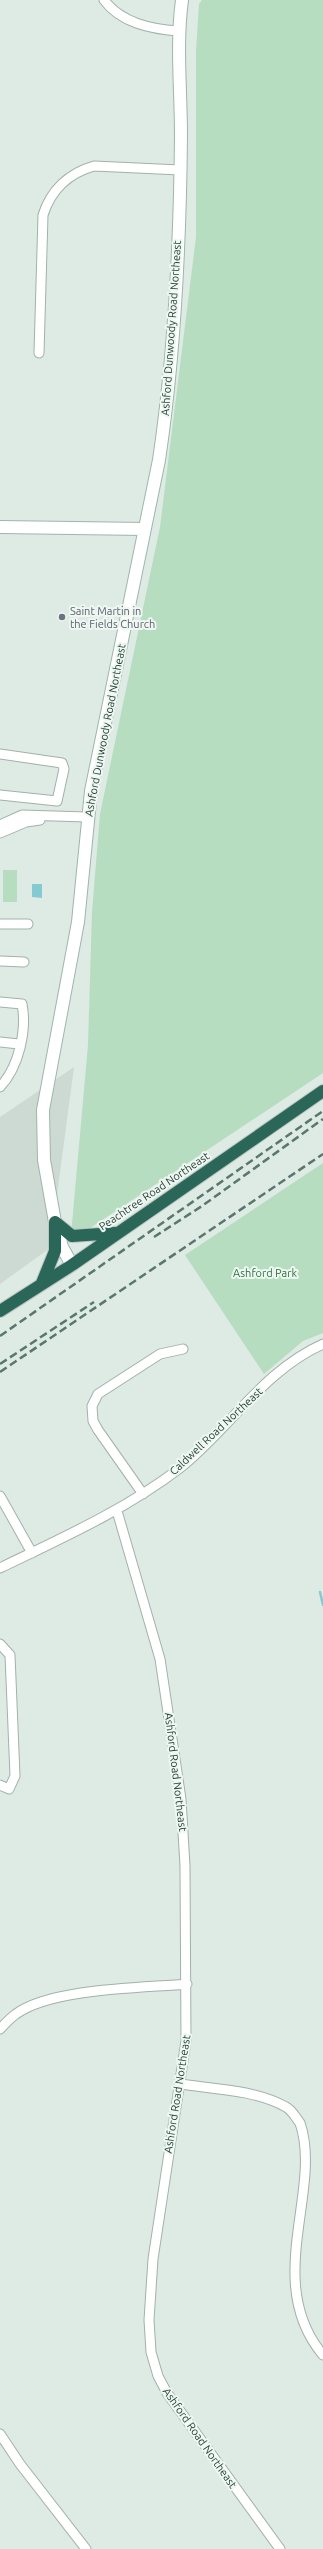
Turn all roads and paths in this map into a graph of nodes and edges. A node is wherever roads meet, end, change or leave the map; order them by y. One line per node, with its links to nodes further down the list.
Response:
1 (104, 0): 3 (street)
2 (182, 0): 3 (main road, Ashford Dunwoody Road Northeast)
3 (178, 31): 4 (main road, Ashford Dunwoody Road Northeast)
4 (180, 170): 5 (street); 7 (main road, Ashford Dunwoody Road Northeast)
5 (39, 353)
6 (0, 527): 7 (main road)
7 (145, 529): 11 (main road, Ashford Dunwoody Road Northeast)
8 (0, 754): 9 (street)
9 (0, 794)
10 (48, 816): 11 (street); 12 (street); 13 (street); 14 (street)
11 (87, 817): 24 (main road, Ashford Dunwoody Road Northeast)
12 (0, 819)
13 (0, 825)
14 (0, 833)
15 (0, 924): 16 (street)
16 (28, 924)
17 (0, 961): 18 (street)
18 (24, 962)
19 (0, 1002): 21 (street)
20 (0, 1042): 21 (street)
21 (19, 1044): 22 (street)
22 (0, 1087)
23 (323, 1091): 25 (highway, Peachtree Road Northeast)
24 (55, 1222): 25 (highway); 26 (main road, Ashford Dunwoody Road Northeast); 27 (highway)
25 (116, 1233): 26 (highway, Peachtree Road Northeast)
26 (72, 1265): 27 (highway, Peachtree Road Northeast)
27 (42, 1283): 28 (highway, Peachtree Road Northeast)
28 (0, 1311)
29 (323, 1344): 31 (street, Caldwell Road Northeast)
30 (183, 1349): 31 (street)
31 (143, 1494): 33 (street, Caldwell Road Northeast)
32 (0, 1496): 34 (street)
33 (117, 1510): 34 (street, Caldwell Road Northeast); 38 (street, Ashford Road Northeast)
34 (32, 1552): 35 (street, Caldwell Road Northeast)
35 (0, 1568)
36 (0, 1644): 37 (street)
37 (0, 1785)
38 (187, 1984): 39 (street); 40 (street, Ashford Road Northeast)
39 (0, 2029)
40 (180, 2084): 41 (street); 46 (street, Ashford Road Northeast)
41 (314, 2157)
42 (306, 2244): 43 (street)
43 (323, 2355)
44 (0, 2434): 45 (street)
45 (86, 2549)
46 (280, 2549)

